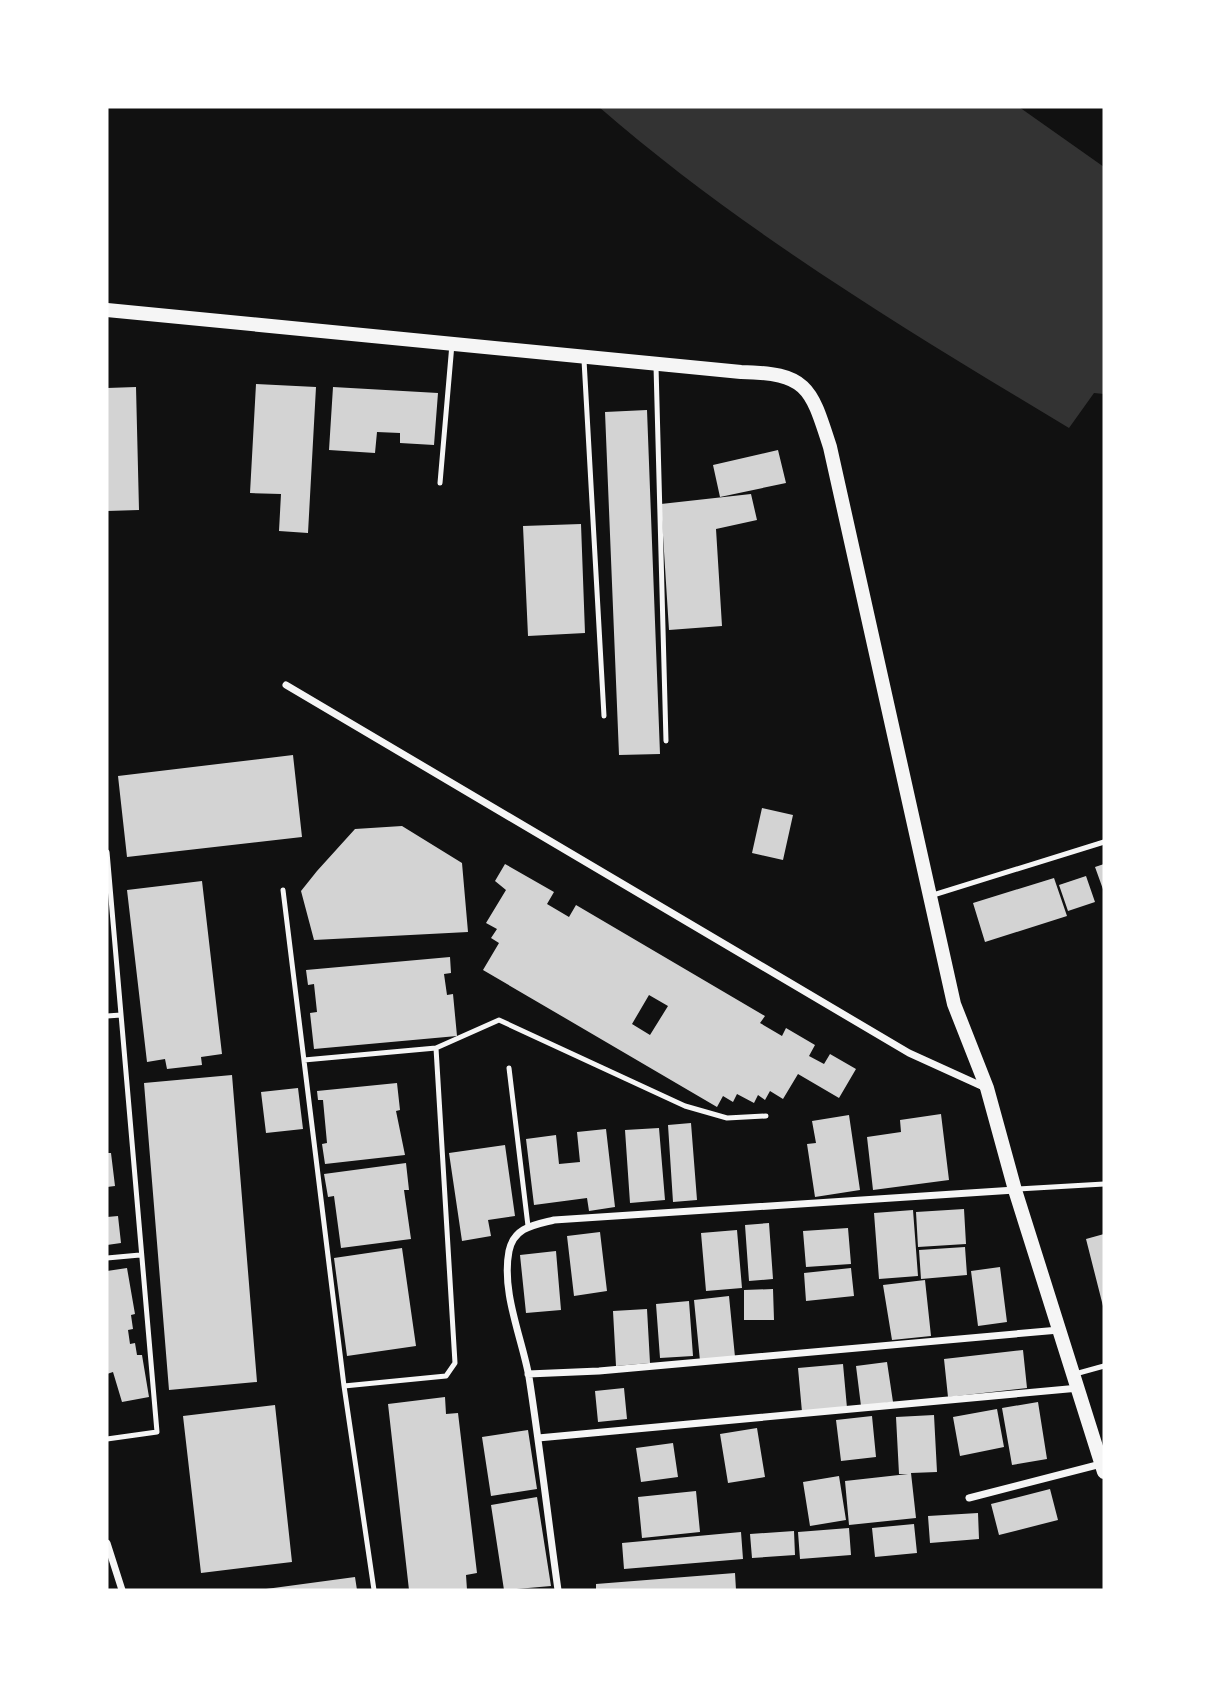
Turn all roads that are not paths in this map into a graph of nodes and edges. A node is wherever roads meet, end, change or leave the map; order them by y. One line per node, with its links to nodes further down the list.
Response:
1 (107, 310): 2 (main road)
2 (452, 344): 3 (main road); 5 (lane)
3 (583, 356): 4 (main road); 7 (lane)
4 (656, 363): 8 (lane); 12 (main road)
5 (440, 483)
6 (286, 684): 18 (street)
7 (604, 716)
8 (666, 741)
9 (1104, 842): 12 (lane)
10 (107, 852): 13 (lane)
11 (284, 890): 16 (lane)
12 (930, 896): 18 (main road)
13 (121, 1015): 14 (lane); 23 (lane)
14 (107, 1016)
15 (436, 1048): 16 (lane); 19 (lane); 29 (lane)
16 (304, 1060): 29 (lane)
17 (509, 1068): 22 (lane)
18 (987, 1088): 21 (main road)
19 (766, 1116)
20 (1104, 1184): 21 (lane)
21 (1015, 1189): 22 (street); 25 (main road)
22 (528, 1226): 27 (street)
23 (140, 1255): 24 (lane); 31 (lane)
24 (107, 1258)
25 (1059, 1330): 27 (street); 28 (main road)
26 (1104, 1366): 28 (lane)
27 (528, 1374): 30 (street)
28 (1077, 1381): 30 (street); 32 (main road)
29 (344, 1386): 37 (lane)
30 (538, 1438): 38 (street)
31 (107, 1439)
32 (1100, 1441): 33 (main road)
33 (1103, 1467): 34 (street)
34 (969, 1498)
35 (107, 1543): 36 (street)
36 (122, 1590)
37 (374, 1590)
38 (558, 1590)

